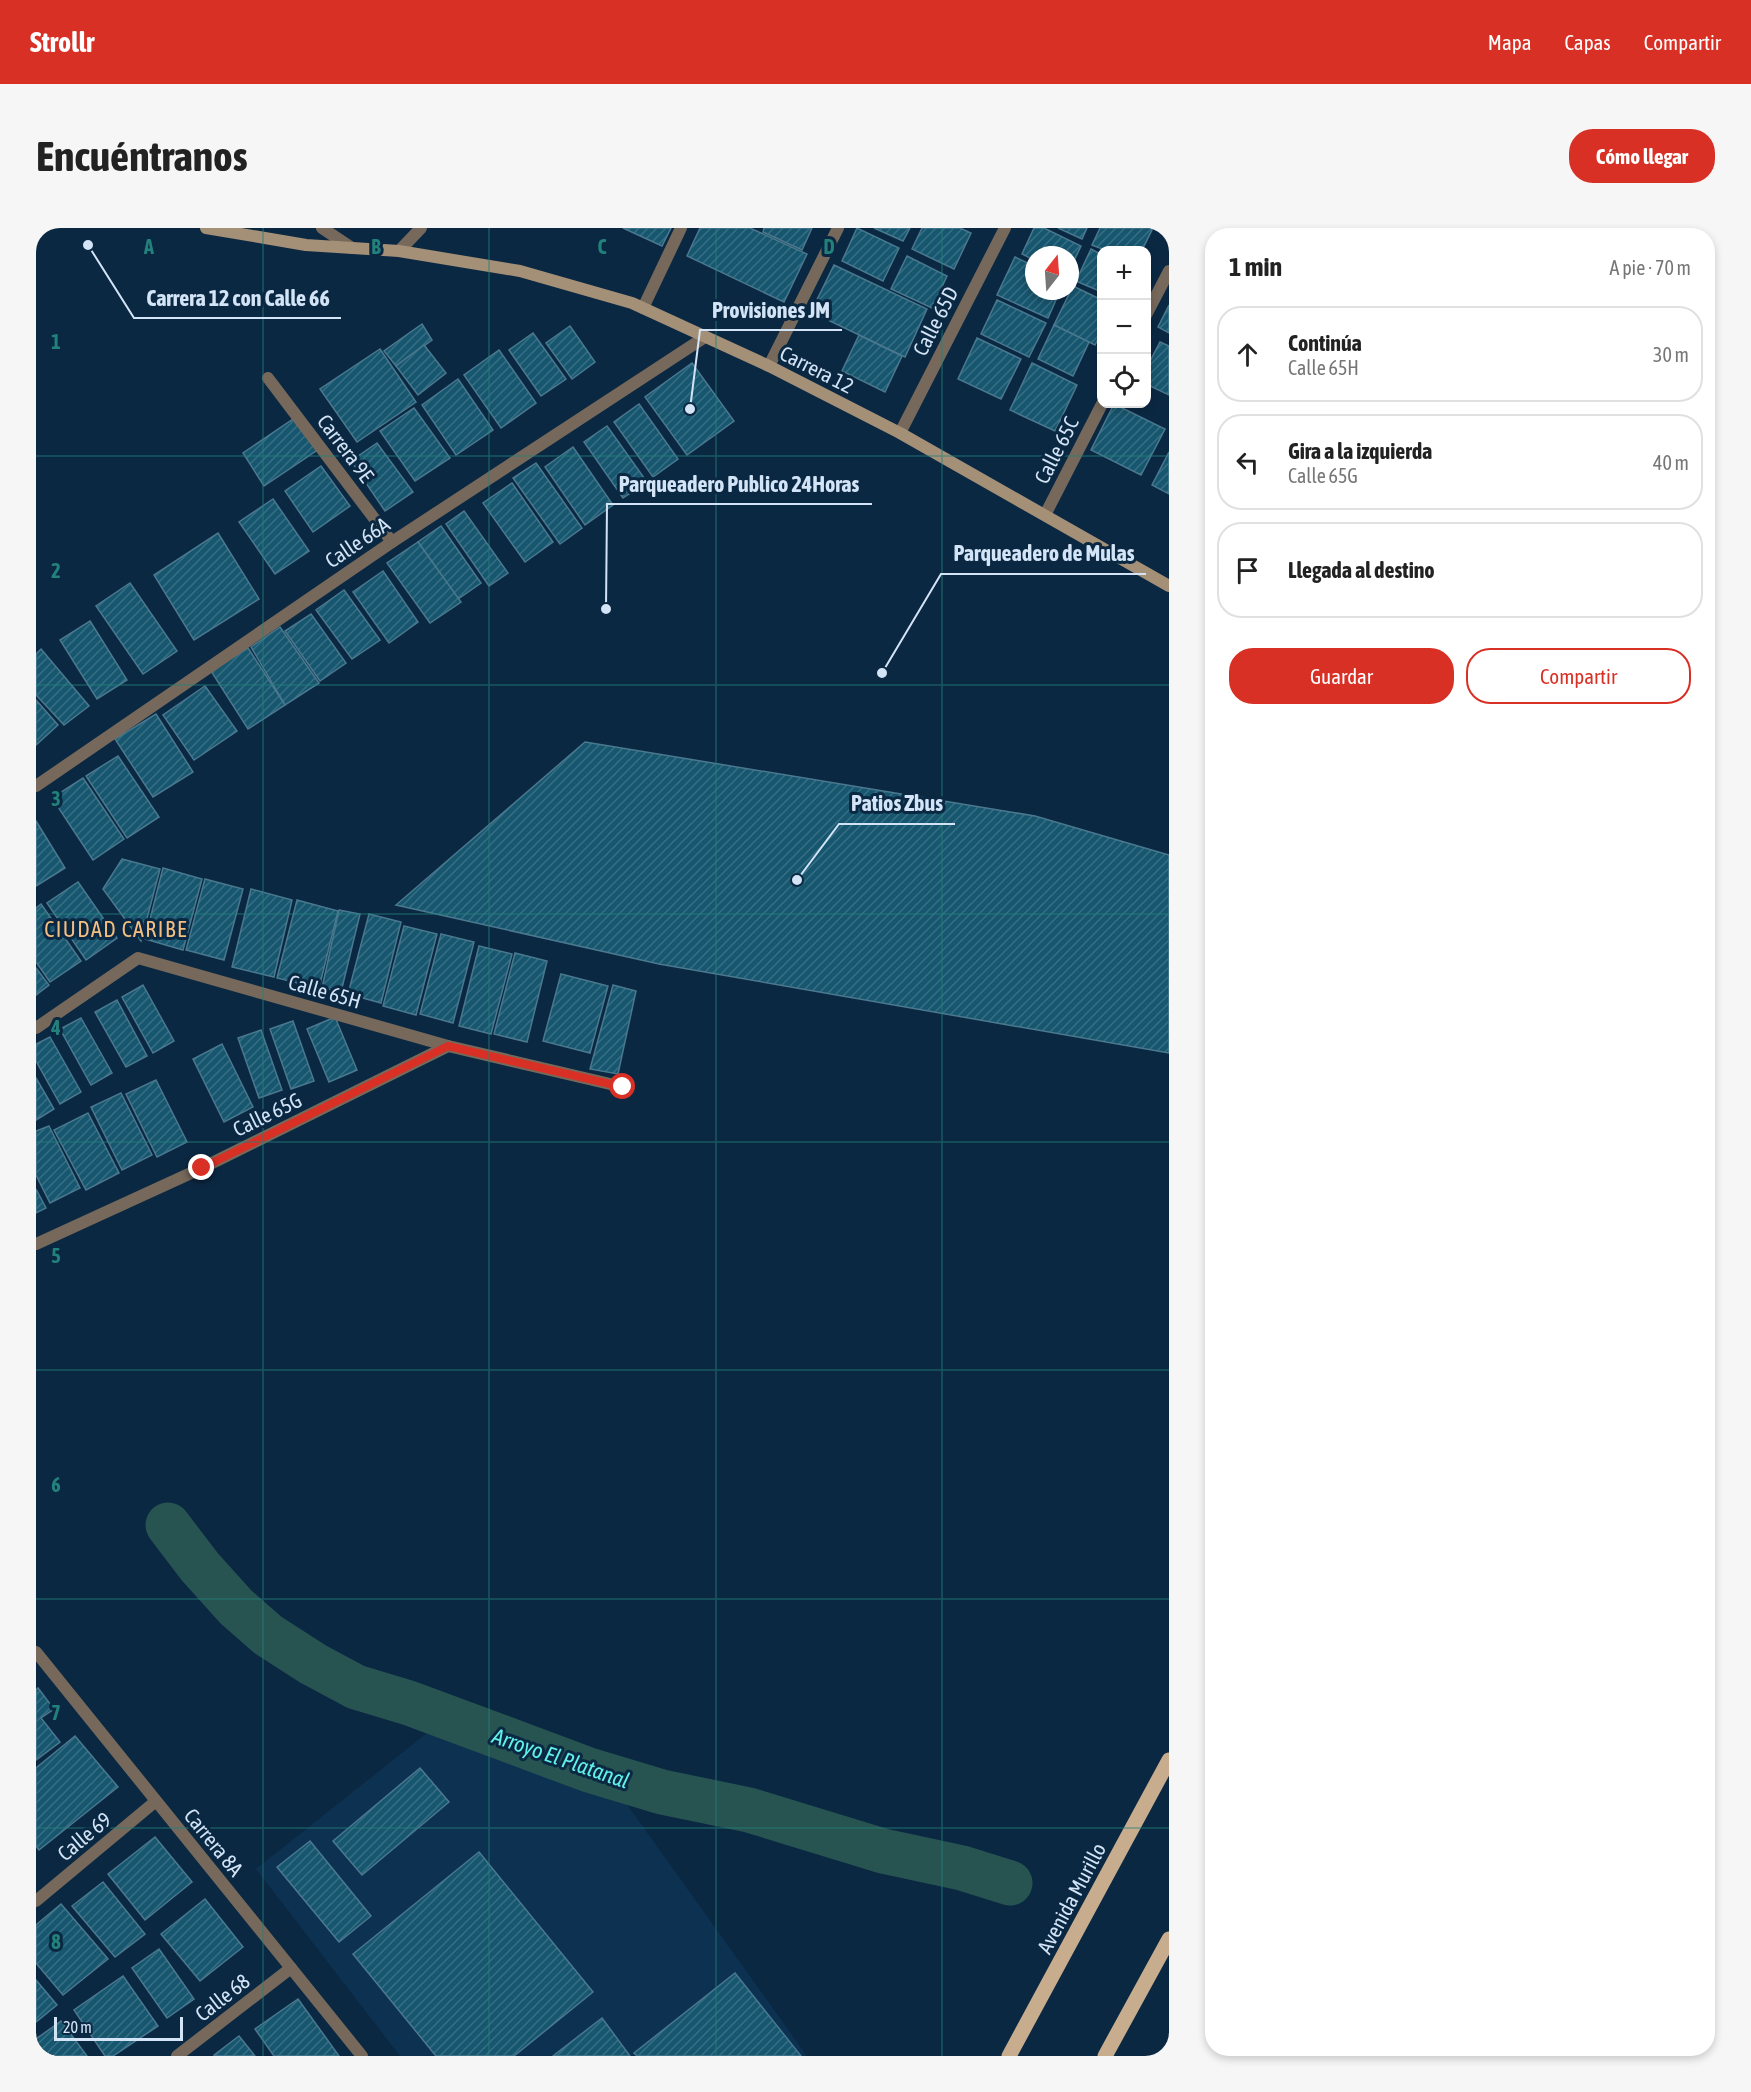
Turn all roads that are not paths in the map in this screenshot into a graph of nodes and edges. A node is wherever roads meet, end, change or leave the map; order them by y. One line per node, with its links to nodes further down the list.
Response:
1 (206, 228): 7 (main road, Carrera 12)
2 (322, 228): 7 (street)
3 (421, 228): 8 (street)
4 (681, 228): 11 (street)
5 (838, 228): 13 (street)
6 (1005, 228): 16 (street, Calle 65D)
7 (352, 248): 8 (main road, Carrera 12)
8 (399, 251): 11 (main road, Carrera 12)
9 (1169, 271): 10 (street)
10 (1151, 305)
11 (644, 308): 12 (main road, Carrera 12)
12 (705, 337): 13 (main road, Carrera 12); 18 (street, Calle 66A)
13 (770, 366): 16 (main road, Carrera 12)
14 (268, 378): 18 (street, Carrera 9E)
15 (1100, 408): 17 (street, Calle 65C)
16 (900, 433): 17 (main road, Carrera 12)
17 (1045, 515): 19 (main road, Carrera 12)
18 (392, 542): 20 (street, Calle 66A)
19 (1169, 586)
20 (36, 786)
21 (36, 1028): 22 (street, Calle 65H)
22 (448, 1046): 23 (street, Calle 65H); 24 (street, Calle 65G)
23 (623, 1087)
24 (36, 1244)
25 (36, 1652): 27 (street, Carrera 8A)
26 (1169, 1760): 33 (main road, Avenida Murillo)
27 (156, 1801): 28 (street, Calle 69); 30 (street, Carrera 8A)
28 (36, 1901)
29 (1169, 1939): 34 (main road)
30 (291, 1968): 31 (street, Calle 68); 32 (street, Carrera 8A)
31 (177, 2056)
32 (362, 2056)
33 (1010, 2056)
34 (1105, 2056)

